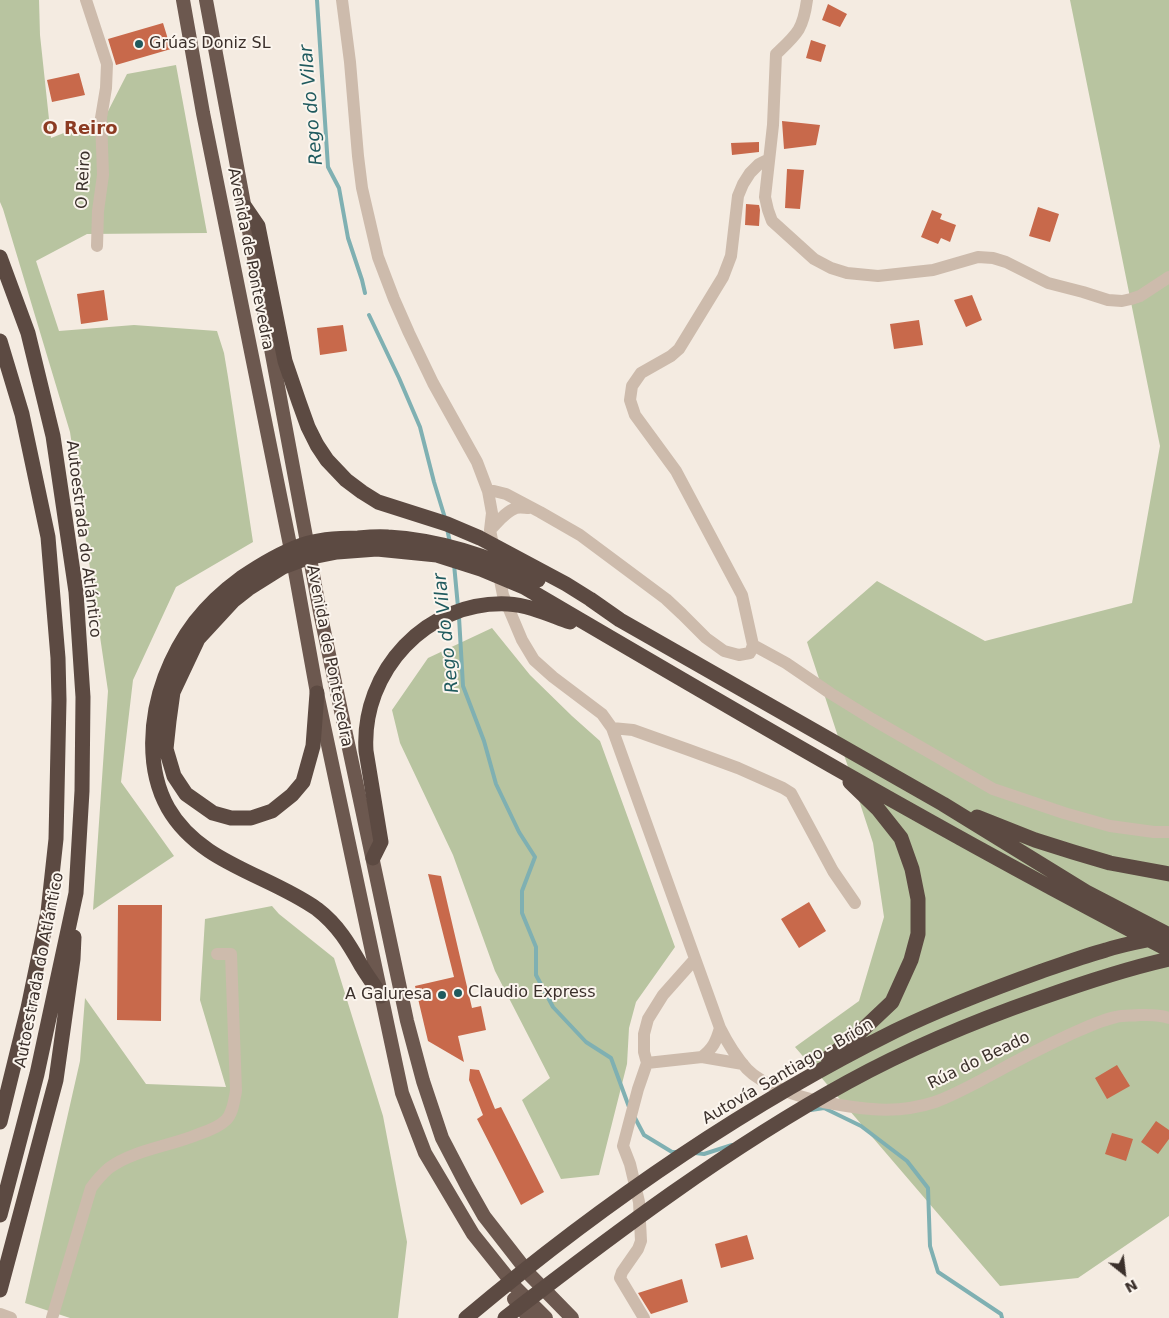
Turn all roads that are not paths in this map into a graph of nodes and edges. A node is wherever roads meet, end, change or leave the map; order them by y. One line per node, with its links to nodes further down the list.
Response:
1 (86, 0): 8 (street, O Reiro)
2 (184, 0): 19 (highway, Avenida de Pontevedra)
3 (206, 0): 7 (highway, Avenida de Pontevedra)
4 (342, 0): 12 (street)
5 (807, 0): 6 (street)
6 (769, 159): 10 (street); 18 (street)
7 (245, 207): 16 (highway); 24 (highway, Avenida de Pontevedra)
8 (97, 246)
9 (0, 257): 26 (highway, Autoestrada do Atlántico)
10 (1169, 277)
11 (0, 341): 41 (highway, Autoestrada do Atlántico)
12 (488, 491): 13 (street); 14 (street)
13 (532, 508): 14 (street); 18 (street)
14 (490, 530): 20 (street)
15 (260, 573): 16 (highway); 19 (highway); 34 (highway)
16 (525, 575): 17 (highway); 22 (highway)
17 (600, 632): 21 (highway); 24 (highway)
18 (753, 644): 23 (street)
19 (317, 693): 34 (highway, Avenida de Pontevedra)
20 (612, 728): 28 (street); 32 (street, Rúa do Beado)
21 (833, 766): 27 (highway); 40 (highway)
22 (943, 804): 25 (highway); 27 (highway)
23 (1169, 832)
24 (373, 858): 54 (highway, Avenida de Pontevedra)
25 (1169, 874)
26 (76, 893): 44 (highway, Autoestrada do Atlántico); 46 (highway)
27 (1082, 898): 29 (highway); 30 (highway)
28 (855, 903)
29 (1169, 935): 40 (highway, Autovía Santiago - Brión)
30 (1169, 950)
31 (217, 954): 49 (street)
32 (695, 959): 36 (street, Rúa do Beado); 38 (street)
33 (1169, 959): 51 (highway)
34 (381, 996): 45 (highway, Avenida de Pontevedra)
35 (1169, 1018): 39 (street, Rúa do Beado)
36 (720, 1028): 37 (street); 39 (street, Rúa do Beado)
37 (702, 1058): 38 (street); 39 (street)
38 (647, 1063): 55 (street)
39 (743, 1064)
40 (818, 1069): 50 (highway, Autovía Santiago - Brión)
41 (7, 1097): 42 (highway); 43 (highway, Autoestrada do Atlántico)
42 (0, 1112)
43 (0, 1122)
44 (0, 1215)
45 (491, 1257): 52 (highway); 53 (highway, Avenida de Pontevedra)
46 (0, 1290)
47 (0, 1314): 48 (street)
48 (11, 1318)
49 (52, 1318)
50 (466, 1318)
51 (505, 1318)
52 (529, 1318)
53 (546, 1318)
54 (572, 1318)
55 (644, 1318)

